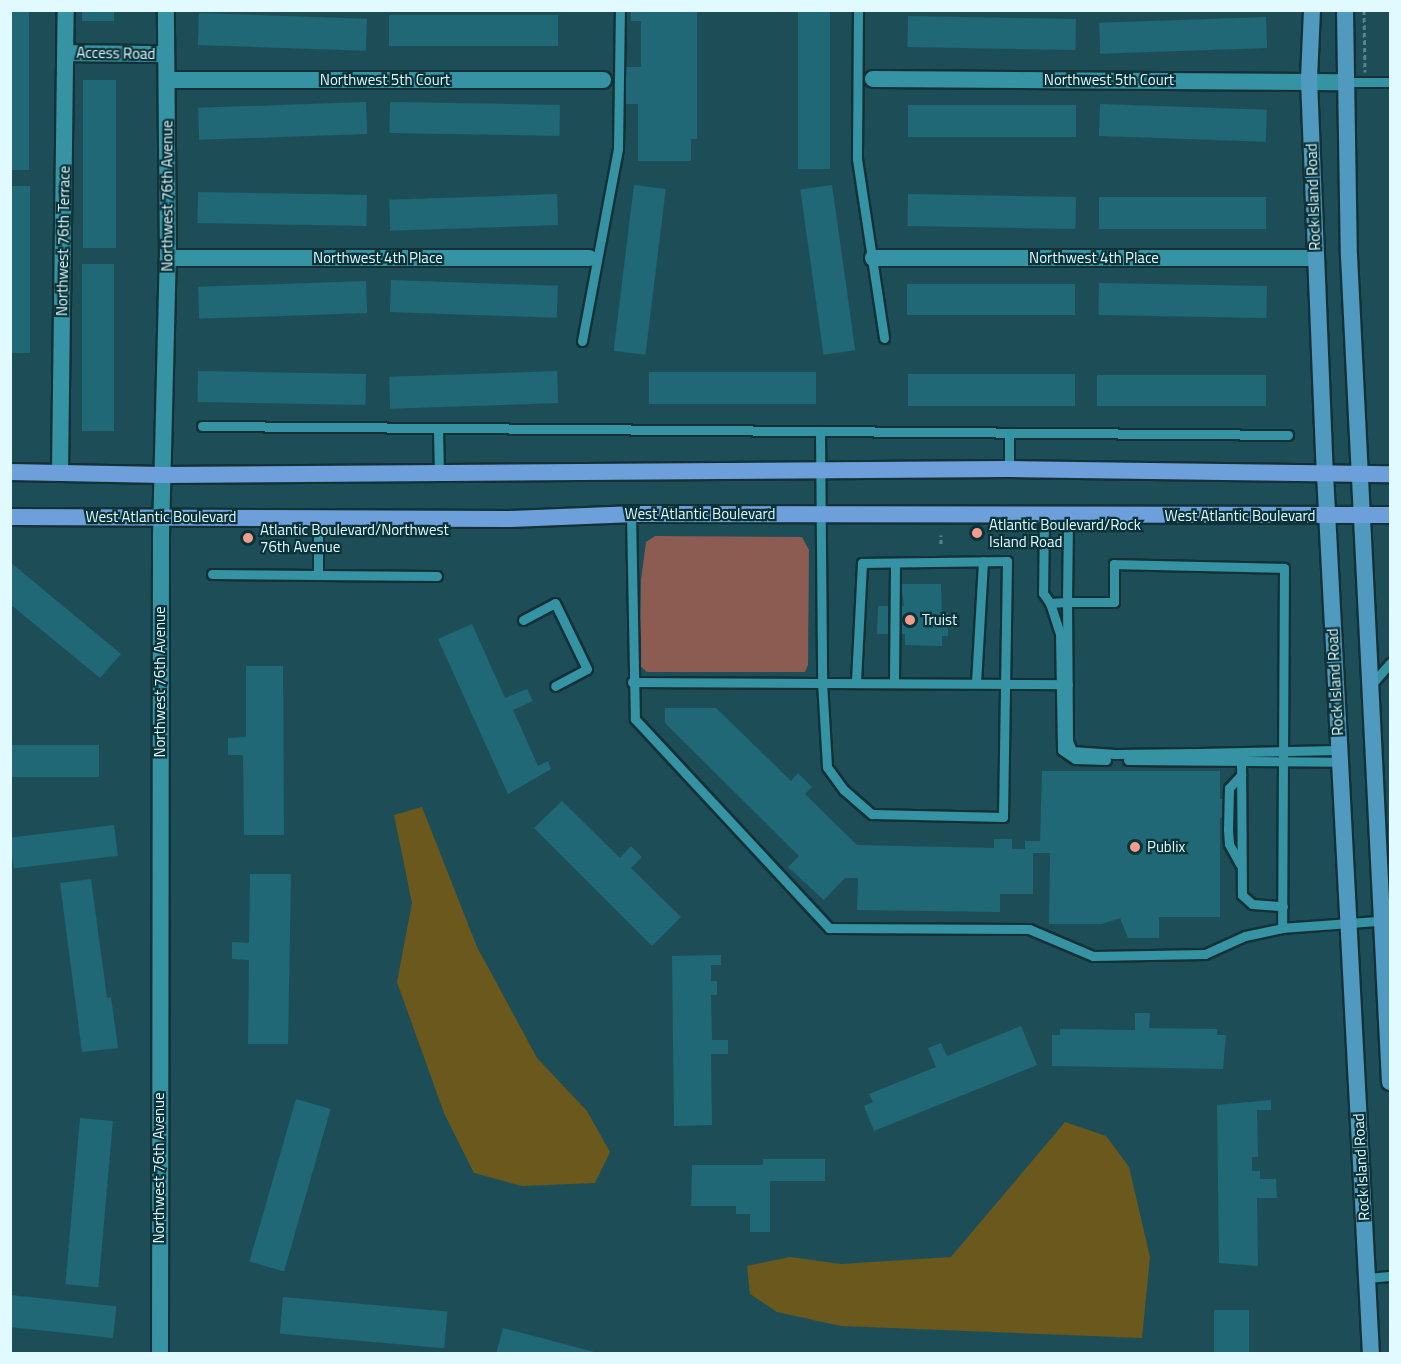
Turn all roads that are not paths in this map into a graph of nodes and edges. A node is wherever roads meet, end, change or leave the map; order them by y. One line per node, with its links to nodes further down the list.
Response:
1 (66, 10): 7 (street, Northwest 76th Terrace)
2 (166, 10): 8 (street, Northwest 76th Avenue)
3 (620, 10): 9 (lane)
4 (858, 10): 10 (lane)
5 (1312, 10): 12 (main road, Rock Island Road)
6 (1345, 10): 13 (main road)
7 (66, 52): 8 (street, Access Road); 29 (street, Northwest 76th Terrace)
8 (166, 54): 11 (street, Northwest 76th Avenue)
9 (611, 78): 11 (street, Northwest 5th Court); 15 (lane)
10 (865, 79): 12 (street, Northwest 5th Court); 17 (lane)
11 (167, 80): 16 (street, Northwest 76th Avenue)
12 (1309, 80): 13 (street, Northwest 5th Court); 18 (main road, Rock Island Road)
13 (1345, 82): 14 (lane); 32 (main road)
14 (1390, 82)
15 (593, 257): 16 (street, Northwest 4th Place); 20 (lane)
16 (168, 258): 34 (street, Northwest 76th Avenue)
17 (871, 258): 18 (street, Northwest 4th Place); 19 (lane)
18 (1315, 258): 31 (main road, Rock Island Road)
19 (884, 338)
20 (582, 341)
21 (202, 426): 22 (lane)
22 (438, 430): 23 (lane); 30 (lane)
23 (820, 432): 24 (lane); 27 (lane)
24 (1009, 433): 25 (lane); 26 (lane)
25 (1288, 435)
26 (1009, 469): 27 (main road); 31 (main road)
27 (820, 470): 30 (main road); 36 (lane)
28 (10, 472): 29 (main road)
29 (60, 472): 34 (main road)
30 (439, 473): 34 (main road)
31 (1325, 474): 32 (main road); 38 (main road, Rock Island Road)
32 (1360, 474): 33 (main road); 37 (main road)
33 (1390, 474)
34 (163, 475): 43 (street, Northwest 76th Avenue)
35 (632, 514): 54 (lane)
36 (821, 514): 40 (main road, West Atlantic Boulevard); 44 (main road, West Atlantic Boulevard); 55 (lane)
37 (1362, 514): 38 (main road, West Atlantic Boulevard); 39 (main road, West Atlantic Boulevard); 62 (main road)
38 (1327, 515): 41 (main road, West Atlantic Boulevard); 64 (main road, Rock Island Road)
39 (1390, 515)
40 (1044, 516): 41 (main road, West Atlantic Boulevard); 51 (lane)
41 (1068, 516): 50 (lane)
42 (10, 517): 43 (main road, West Atlantic Boulevard)
43 (161, 517): 44 (main road, West Atlantic Boulevard); 72 (street, Northwest 76th Avenue)
44 (318, 518): 48 (lane)
45 (983, 561): 46 (lane); 58 (lane); 59 (lane)
46 (895, 563): 56 (lane); 57 (lane)
47 (212, 574): 48 (lane)
48 (318, 575): 49 (lane)
49 (437, 576)
50 (1067, 602): 51 (lane); 60 (lane); 68 (lane)
51 (1050, 603): 64 (lane)
52 (523, 620): 61 (lane)
53 (1390, 663): 62 (lane)
54 (632, 682): 55 (lane); 68 (lane)
55 (822, 682): 57 (lane); 59 (lane)
56 (894, 682): 57 (lane); 58 (lane)
57 (856, 683)
58 (976, 683): 59 (lane)
59 (1005, 684): 60 (lane)
60 (1068, 684): 64 (lane)
61 (555, 686)
62 (1369, 687): 66 (main road)
63 (1241, 756): 65 (lane)
64 (1338, 756): 67 (main road, Rock Island Road)
65 (1283, 906)
66 (1386, 920): 67 (lane); 69 (main road)
67 (1349, 922): 68 (lane); 71 (main road, Rock Island Road)
68 (1282, 928)
69 (1390, 1082)
70 (1390, 1276): 71 (lane)
71 (1367, 1278): 73 (main road, Rock Island Road)
72 (160, 1353)
73 (1371, 1353)

